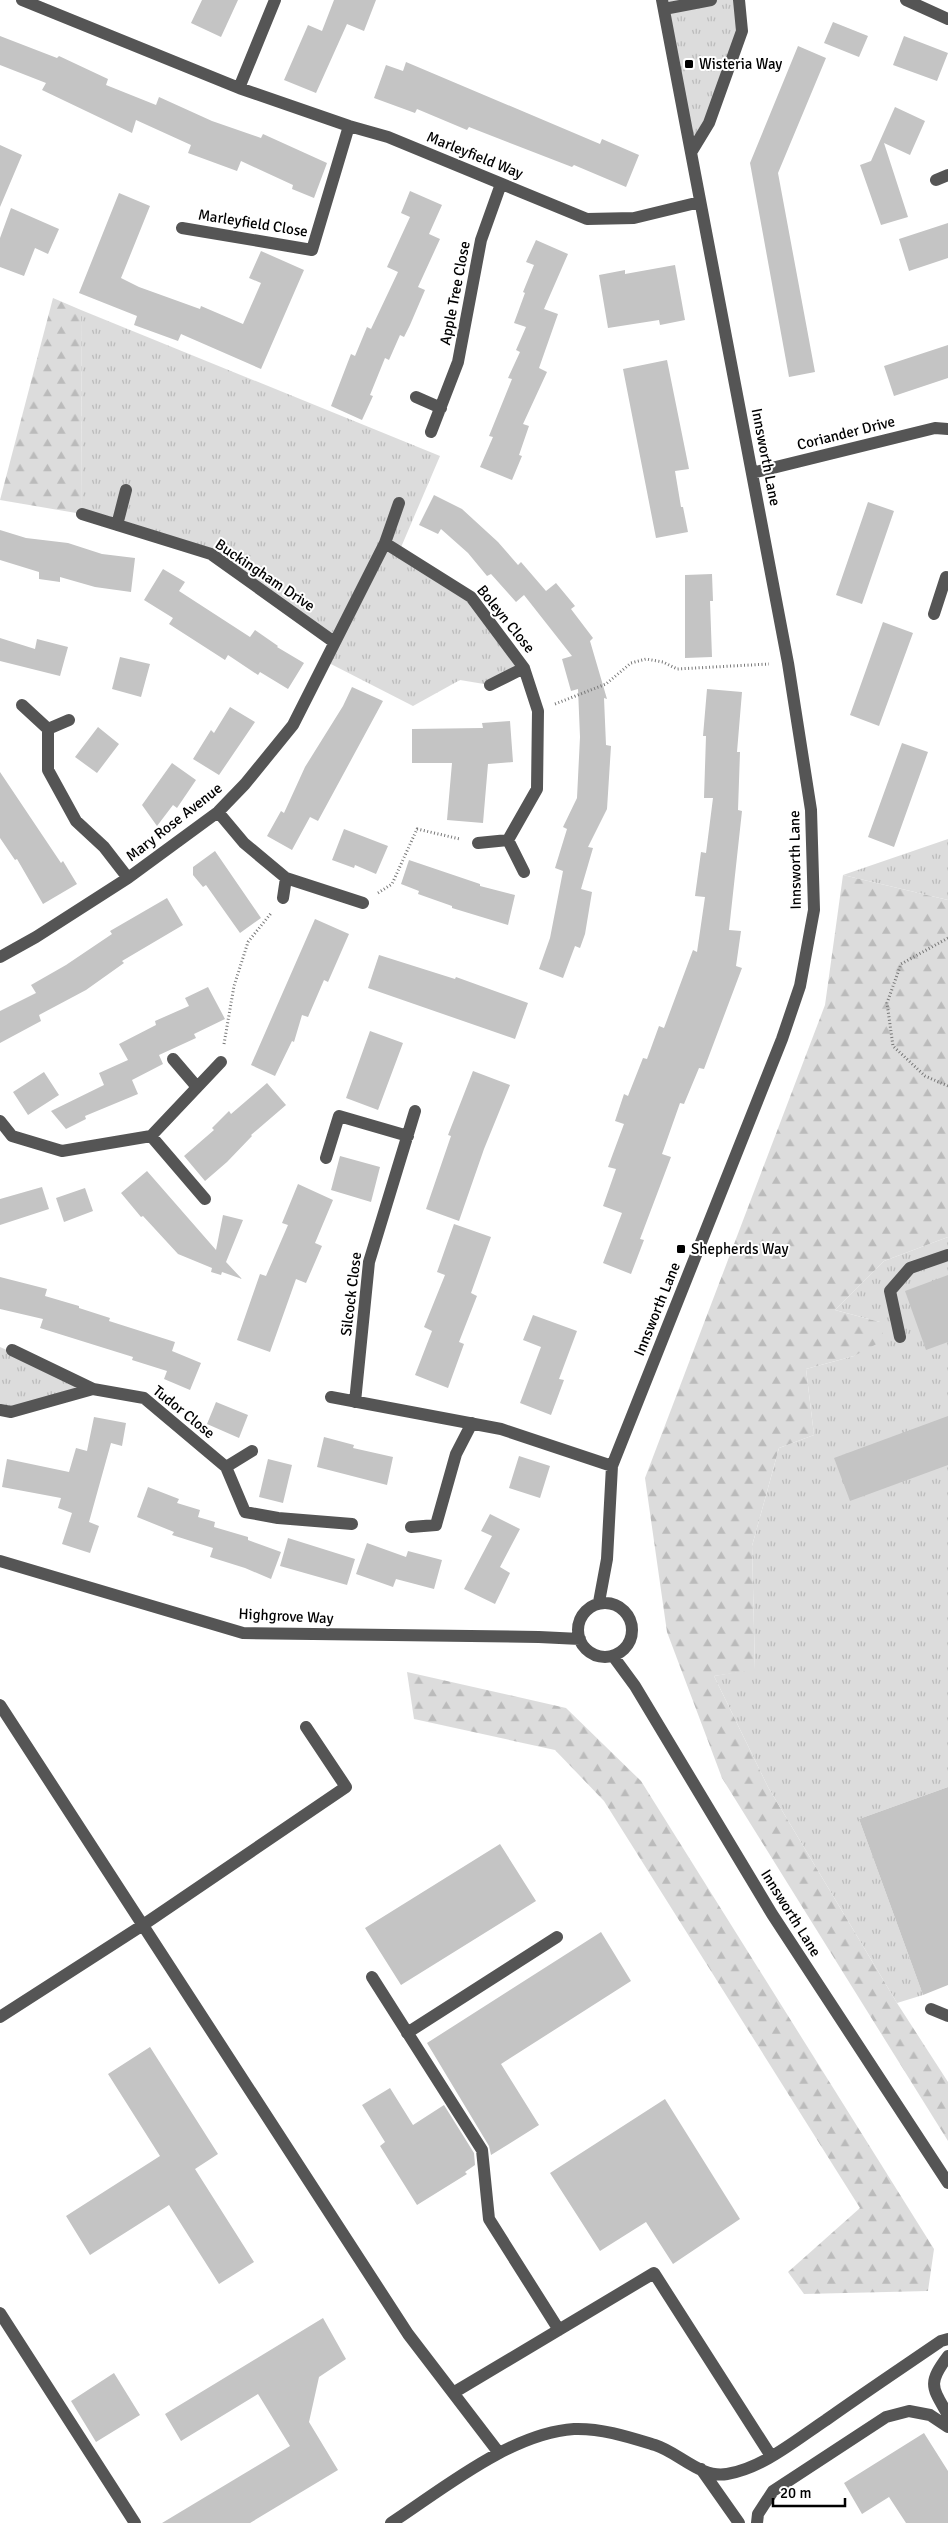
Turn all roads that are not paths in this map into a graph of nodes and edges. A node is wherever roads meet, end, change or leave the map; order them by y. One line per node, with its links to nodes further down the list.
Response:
1 (275, 0): 8 (street)
2 (711, 0): 6 (street)
3 (739, 0): 10 (street)
4 (906, 0): 7 (street)
5 (28, 1): 8 (street, Marleyfield Way)
6 (663, 4): 10 (street, Innsworth Lane)
7 (948, 18)
8 (239, 88): 9 (street, Marleyfield Way)
9 (349, 126): 11 (street, Marleyfield Way); 13 (street, Marleyfield Close)
10 (692, 150): 12 (street, Innsworth Lane)
11 (502, 184): 12 (street, Marleyfield Way); 15 (street, Apple Tree Close)
12 (700, 202): 18 (street, Innsworth Lane)
13 (182, 228)
14 (416, 396): 15 (street)
15 (441, 408): 17 (street, Apple Tree Close)
16 (948, 429): 18 (street, Coriander Drive)
17 (431, 432)
18 (752, 473): 59 (street, Innsworth Lane)
19 (126, 490): 22 (street)
20 (400, 503): 23 (street, Mary Rose Avenue)
21 (82, 514): 22 (street, Buckingham Drive)
22 (117, 525): 26 (street, Buckingham Drive)
23 (385, 543): 26 (street, Mary Rose Avenue); 27 (street, Boleyn Close)
24 (948, 578): 25 (street)
25 (934, 614)
26 (334, 642): 32 (street, Mary Rose Avenue)
27 (524, 668): 28 (street, Boleyn Close); 33 (street, Boleyn Close)
28 (490, 685)
29 (22, 705): 31 (street)
30 (69, 720): 31 (street)
31 (48, 729): 36 (street)
32 (218, 812): 36 (street, Mary Rose Avenue); 37 (street)
33 (508, 840): 34 (street); 35 (street)
34 (478, 844)
35 (524, 872)
36 (128, 878): 40 (street, Mary Rose Avenue)
37 (286, 878): 38 (street); 39 (street)
38 (283, 898)
39 (363, 904)
40 (0, 956)
41 (173, 1060): 43 (street)
42 (221, 1062): 43 (street)
43 (197, 1087): 46 (street)
44 (415, 1111): 47 (street, Silcock Close)
45 (0, 1121): 46 (street)
46 (151, 1136): 49 (street)
47 (408, 1136): 48 (street); 55 (street, Silcock Close)
48 (326, 1158)
49 (205, 1199)
50 (948, 1255): 51 (street)
51 (900, 1337)
52 (12, 1350): 53 (street)
53 (93, 1389): 56 (street, Tudor Close); 60 (street, Tudor Close)
54 (331, 1397): 55 (street)
55 (356, 1402): 57 (street)
56 (0, 1410)
57 (472, 1423): 59 (street); 62 (street)
58 (252, 1451): 60 (street)
59 (612, 1466): 64 (street, Innsworth Lane)
60 (226, 1467): 61 (street, Tudor Close)
61 (352, 1524)
62 (410, 1527)
63 (0, 1561): 65 (street, Highgrove Way)
64 (599, 1602): 65 (street); 66 (street)
65 (580, 1639): 66 (street)
66 (613, 1656): 76 (street, Innsworth Lane)
67 (0, 1705): 69 (street)
68 (306, 1727): 69 (street)
69 (143, 1925): 74 (street); 81 (street)
70 (557, 1937): 75 (street)
71 (372, 1977): 75 (street)
72 (931, 2009): 73 (street)
73 (948, 2016)
74 (0, 2017)
75 (407, 2033): 78 (street)
76 (948, 2183)
77 (0, 2313): 88 (street)
78 (559, 2330): 81 (street); 85 (street)
79 (948, 2339): 85 (street)
80 (948, 2356): 82 (street)
81 (453, 2393): 84 (street)
82 (948, 2415)
83 (948, 2427): 90 (street)
84 (499, 2453): 86 (street); 87 (street)
85 (771, 2456): 86 (street)
86 (701, 2470): 89 (street)
87 (394, 2522)
88 (135, 2523)
89 (739, 2523)
90 (757, 2523)

